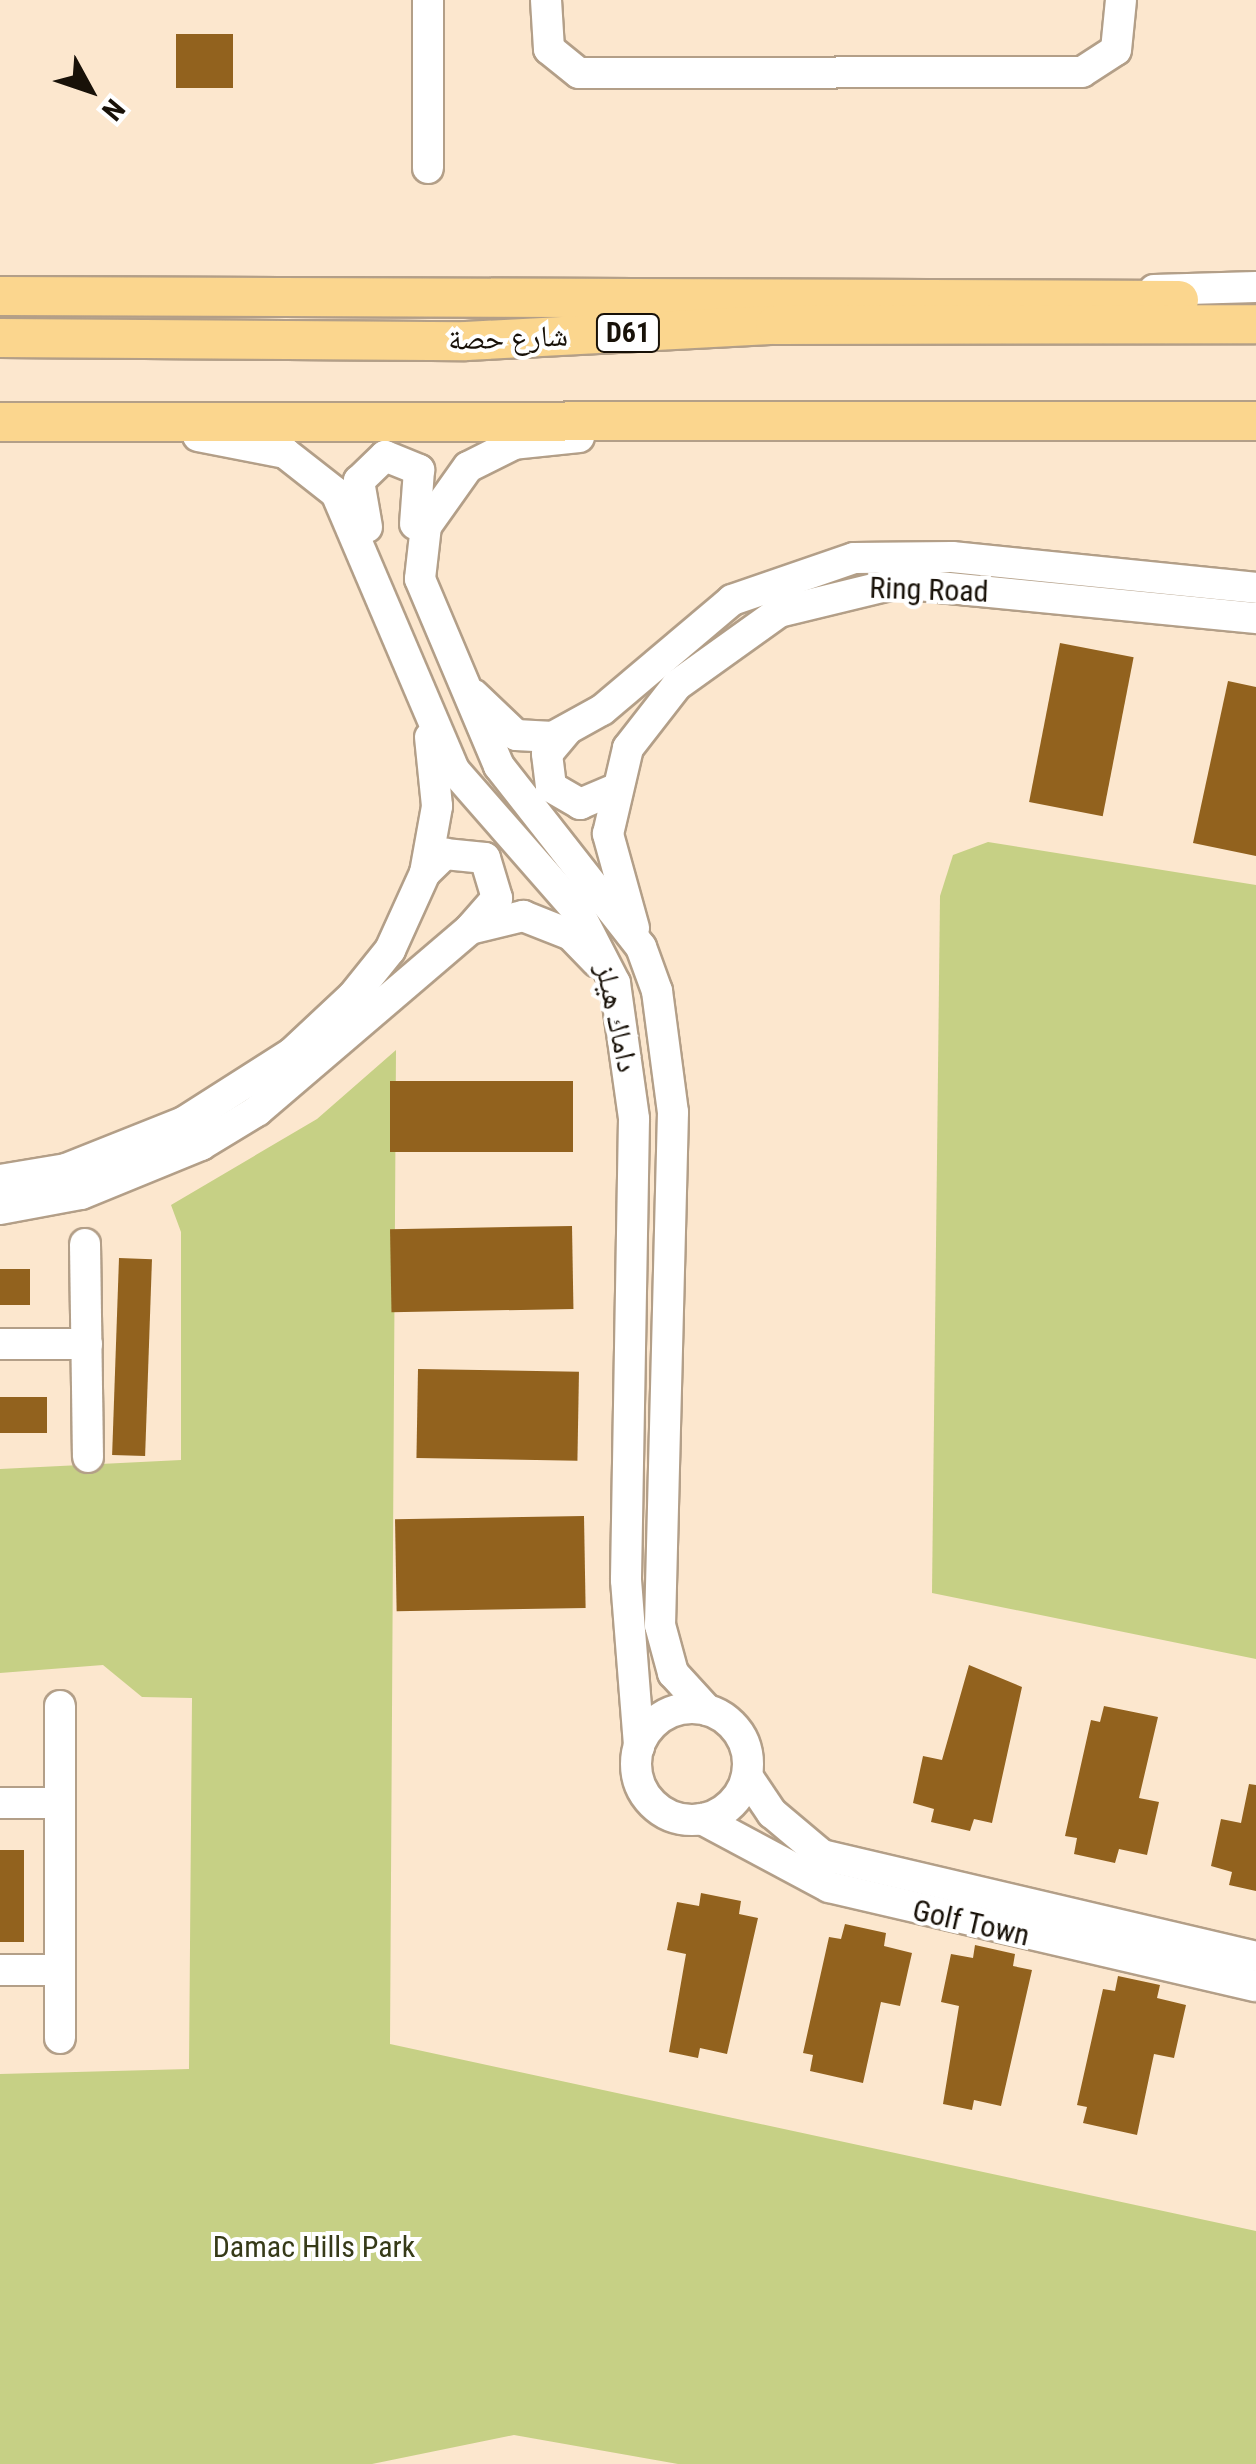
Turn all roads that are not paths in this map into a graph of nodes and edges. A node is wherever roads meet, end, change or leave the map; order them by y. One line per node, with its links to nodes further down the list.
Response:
1 (428, 0): 4 (street)
2 (546, 0): 3 (street)
3 (1121, 0)
4 (428, 168)
5 (1256, 287): 7 (street)
6 (0, 296): 7 (main road)
7 (1095, 299): 8 (main road)
8 (1256, 301)
9 (1256, 324): 10 (main road, شارع حصة / D61)
10 (0, 338)
11 (108, 421): 12 (main road); 14 (main road); 16 (street, داماك هيلز)
12 (644, 421): 13 (main road); 15 (street, داماك هيلز)
13 (1256, 421)
14 (0, 422)
15 (420, 579): 16 (street); 19 (street, داماك هيلز)
16 (376, 588): 20 (street, داماك هيلز)
17 (1256, 588): 21 (street, Ring Road)
18 (1256, 618): 22 (street, Ring Road)
19 (450, 666): 21 (street, Ring Road); 25 (street, داماك هيلز)
20 (428, 716): 23 (street); 26 (street, داماك هيلز)
21 (570, 728): 22 (street)
22 (611, 791): 25 (street, Ring Road)
23 (425, 873): 24 (street); 27 (street)
24 (470, 929): 26 (street); 28 (street)
25 (640, 947): 34 (street, داماك هيلز)
26 (614, 984): 35 (street, داماك هيلز)
27 (0, 1180)
28 (0, 1209)
29 (85, 1244): 31 (street)
30 (0, 1344): 31 (street)
31 (86, 1344): 32 (street)
32 (88, 1458)
33 (60, 1706): 38 (street)
34 (708, 1710): 35 (street); 36 (street)
35 (640, 1746): 39 (street)
36 (747, 1776): 39 (street); 40 (street, Golf Town)
37 (0, 1803): 38 (street)
38 (60, 1803): 42 (street)
39 (702, 1819): 43 (street, Golf Town)
40 (1256, 1958)
41 (0, 1970): 42 (street)
42 (60, 1970): 44 (street)
43 (1256, 1986)
44 (60, 2038)

